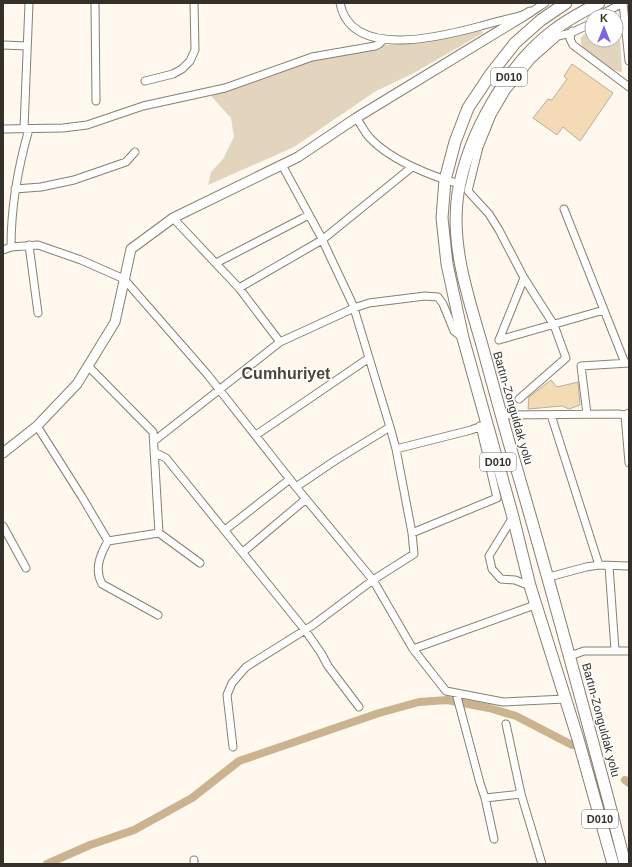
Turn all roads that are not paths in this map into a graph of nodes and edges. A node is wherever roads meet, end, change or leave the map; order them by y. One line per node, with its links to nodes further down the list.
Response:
1 (29, 3): 15 (street)
2 (95, 3): 19 (street)
3 (194, 3): 17 (street)
4 (340, 3): 13 (street)
5 (545, 3): 9 (street)
6 (566, 3): 26 (highway, D010)
7 (600, 4): 27 (highway, Bartın-Zonguldak yolu / D010)
8 (624, 5): 16 (street)
9 (530, 12): 13 (street); 20 (main road)
10 (584, 23): 12 (street)
11 (584, 27): 12 (street)
12 (571, 33): 18 (street); 37 (street)
13 (384, 39): 22 (street)
14 (3, 45): 15 (street)
15 (27, 46): 22 (street)
16 (629, 61)
17 (145, 80)
18 (629, 88)
19 (96, 101)
20 (356, 118): 24 (main road); 25 (street)
21 (3, 129): 22 (street)
22 (26, 129): 28 (street)
23 (135, 152): 28 (street)
24 (282, 165): 30 (street); 31 (main road)
25 (412, 167): 26 (street); 32 (street)
26 (445, 180): 27 (street); 44 (highway, D010)
27 (460, 184): 53 (highway, Bartın-Zonguldak yolu / D010)
28 (15, 189): 34 (street)
29 (564, 209): 41 (street)
30 (309, 215): 32 (street); 36 (street)
31 (173, 218): 36 (street); 38 (main road)
32 (322, 240): 39 (street); 40 (street)
33 (30, 245): 34 (street); 38 (street); 42 (street)
34 (11, 247): 35 (street)
35 (3, 250)
36 (216, 263): 39 (street)
37 (524, 278): 43 (street); 43 (street)
38 (124, 279): 48 (main road); 49 (street)
39 (239, 288): 45 (street)
40 (354, 308): 44 (street); 45 (street); 46 (street)
41 (604, 310): 43 (street); 47 (street)
42 (38, 313)
43 (554, 325): 50 (street)
44 (463, 338): 55 (highway, D010)
45 (280, 342): 49 (street)
46 (369, 358): 57 (street); 58 (street)
47 (627, 363): 51 (street)
48 (88, 366): 56 (main road); 59 (street)
49 (218, 389): 58 (street); 59 (street)
50 (519, 399)
51 (587, 414): 52 (street); 54 (street)
52 (627, 414): 63 (street)
53 (501, 415): 54 (street); 79 (highway, Bartın-Zonguldak yolu / D010)
54 (551, 415): 75 (street)
55 (484, 425): 60 (street); 67 (highway, D010); 70 (street)
56 (37, 426): 62 (main road); 72 (street)
57 (390, 427): 60 (street); 65 (street)
58 (256, 435): 64 (street)
59 (154, 440): 61 (street)
60 (396, 449): 70 (street)
61 (154, 452): 69 (street); 71 (street)
62 (3, 453)
63 (629, 463)
64 (290, 479): 65 (street); 69 (street)
65 (296, 487): 66 (street)
66 (306, 499): 73 (street); 80 (street)
67 (513, 517): 81 (highway, D010); 81 (street)
68 (3, 526): 78 (street)
69 (225, 530): 73 (street)
70 (412, 532): 80 (street)
71 (159, 533): 72 (street); 74 (street)
72 (108, 541): 83 (street)
73 (243, 552): 84 (street)
74 (200, 563)
75 (599, 566): 76 (street); 79 (street)
76 (609, 566): 77 (street); 86 (street)
77 (629, 566)
78 (26, 568)
79 (548, 577): 88 (highway, Bartın-Zonguldak yolu / D010)
80 (373, 580): 84 (street); 85 (street)
81 (530, 586): 90 (highway, D010)
82 (532, 606): 85 (street)
83 (158, 615)
84 (305, 630): 91 (street); 93 (street)
85 (413, 649): 89 (street)
86 (615, 650): 87 (street); 88 (street)
87 (629, 651)
88 (570, 656): 99 (highway, Bartın-Zonguldak yolu / D010)
89 (457, 694): 90 (street); 95 (street)
90 (565, 699): 98 (highway, D010)
91 (359, 707)
92 (506, 724): 94 (street)
93 (233, 747)
94 (521, 794): 95 (street); 97 (street)
95 (485, 798): 96 (street)
96 (494, 839)
97 (542, 864)
98 (613, 864)
99 (626, 864)

